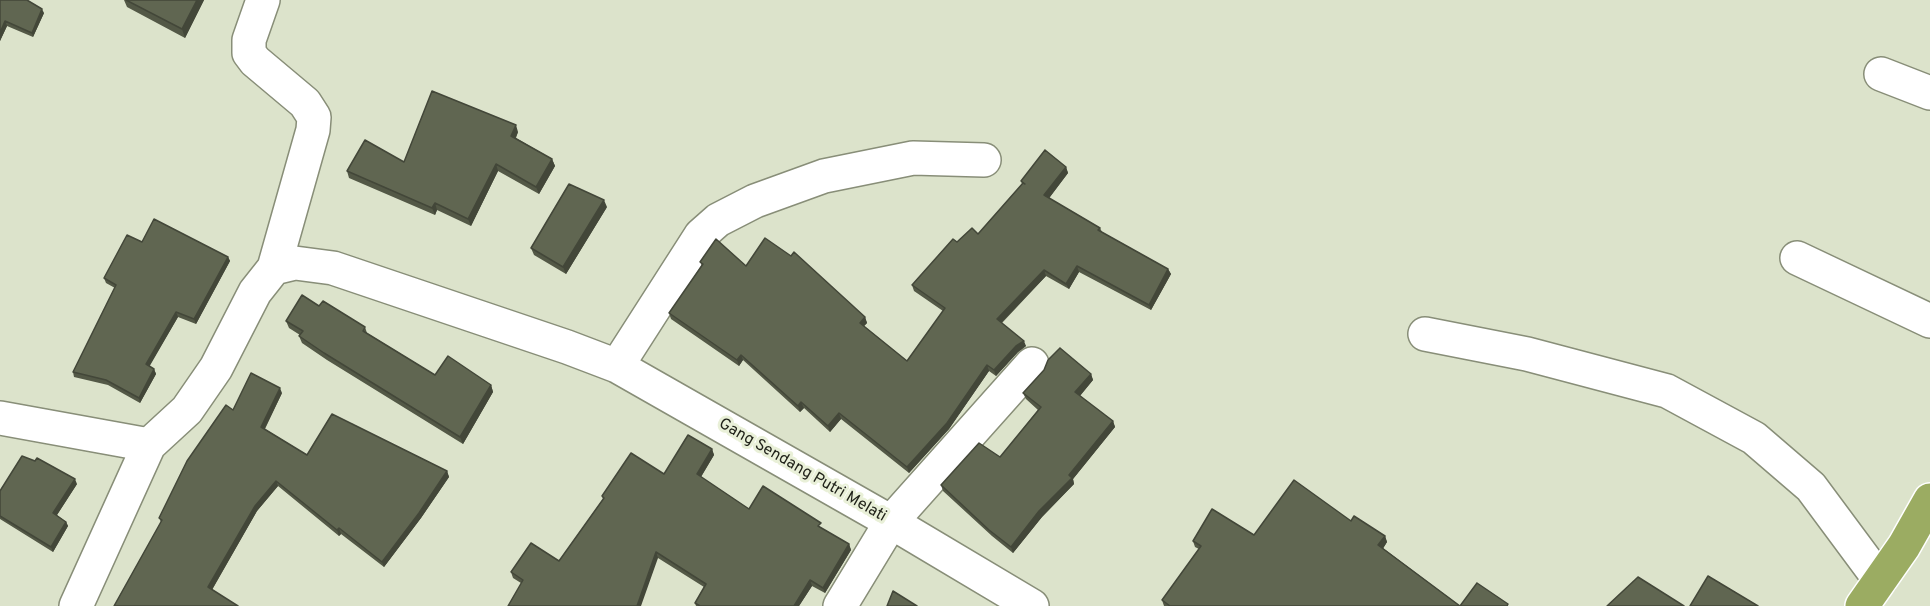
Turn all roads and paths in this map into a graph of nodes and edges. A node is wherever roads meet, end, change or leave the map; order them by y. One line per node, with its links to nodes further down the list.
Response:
1 (263, 0): 6 (street)
2 (1881, 74): 3 (street)
3 (1930, 93)
4 (984, 160): 10 (street)
5 (1797, 258): 7 (street)
6 (274, 268): 10 (street, Gang Sendang Putri Melati); 12 (street)
7 (1930, 321)
8 (1425, 334): 15 (street)
9 (1032, 364): 14 (street)
10 (617, 366): 14 (street, Gang Sendang Putri Melati)
11 (0, 418): 12 (street)
12 (149, 445): 16 (street)
13 (1930, 500): 15 (highway)
14 (891, 522): 17 (street); 18 (street, Gang Sendang Putri Melati)
15 (1871, 593)
16 (76, 606)
17 (840, 606)
18 (1032, 606)

